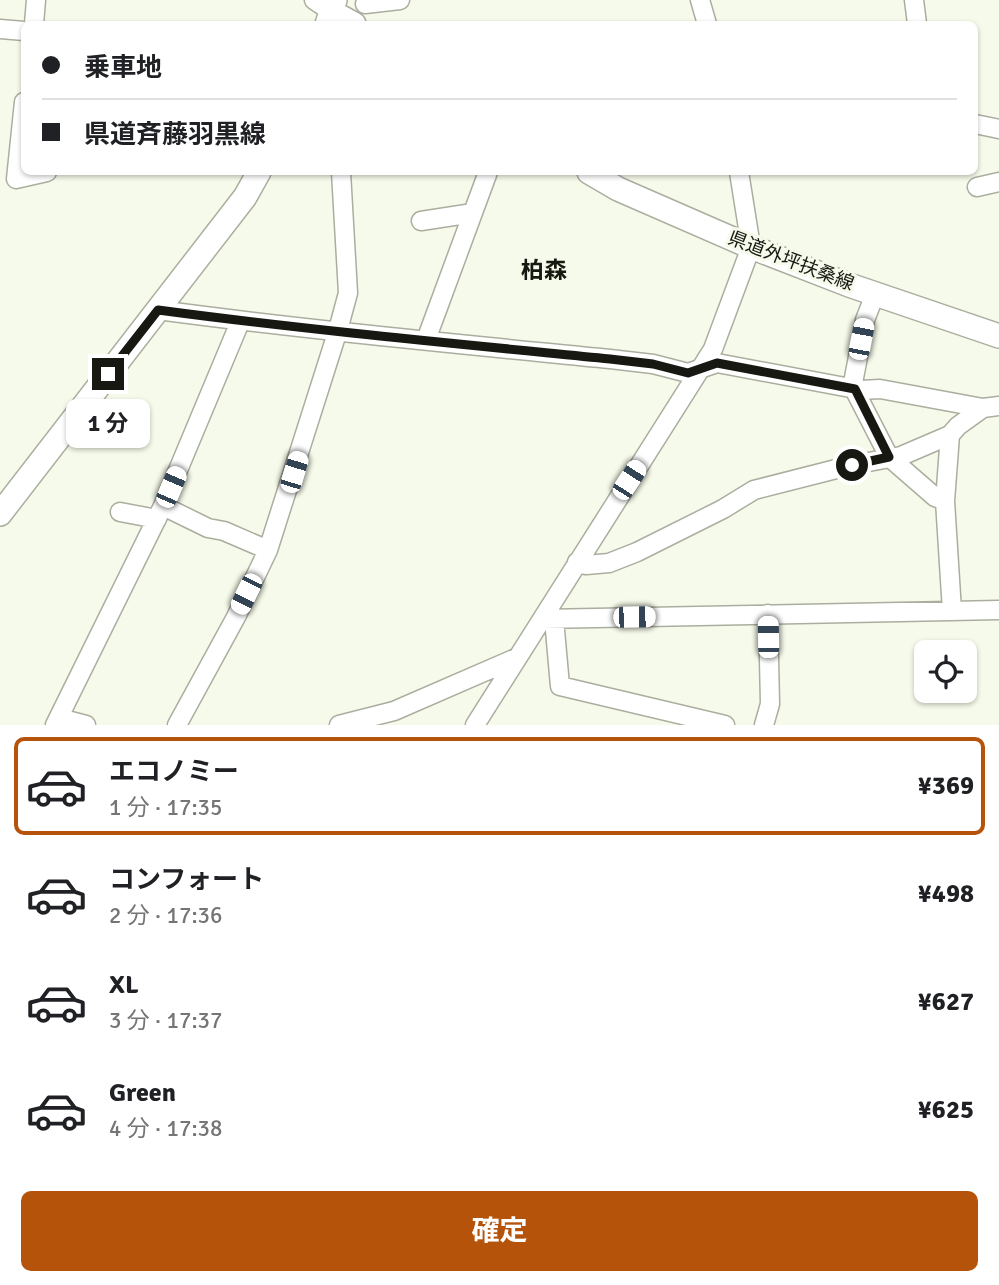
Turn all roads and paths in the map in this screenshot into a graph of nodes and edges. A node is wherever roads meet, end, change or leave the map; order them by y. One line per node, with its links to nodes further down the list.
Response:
1 (36, 0): 7 (street)
2 (400, 0): 6 (street)
3 (700, 0): 8 (street)
4 (914, 0): 9 (street)
5 (327, 9): 6 (main road)
6 (359, 14)
7 (34, 21)
8 (706, 21)
9 (917, 21)
10 (0, 29): 11 (street)
11 (21, 31)
12 (978, 125): 13 (street)
13 (999, 129)
14 (21, 131): 15 (street)
15 (34, 175)
16 (257, 175): 27 (main road)
17 (341, 175): 29 (street)
18 (487, 175): 23 (street)
19 (594, 175): 25 (main road, 県道外坪扶桑線)
20 (739, 175): 25 (street)
21 (999, 183): 22 (street)
22 (976, 187)
23 (473, 213): 24 (street); 31 (street)
24 (421, 220)
25 (751, 247): 26 (main road, 県道外坪扶桑線); 32 (street)
26 (875, 294): 30 (main road, 県道外坪扶桑線); 33 (street)
27 (158, 310): 28 (street); 40 (main road)
28 (240, 321): 29 (street); 39 (street)
29 (338, 330): 31 (street); 41 (street)
30 (999, 336)
31 (426, 340): 32 (street)
32 (702, 367): 33 (street); 42 (street)
33 (855, 389): 34 (street); 36 (street)
34 (991, 407): 35 (street)
35 (950, 435): 36 (street); 37 (street)
36 (889, 457): 37 (street); 42 (street)
37 (945, 501): 44 (street)
38 (120, 512): 39 (street)
39 (160, 513): 41 (street); 48 (street)
40 (0, 514)
41 (268, 550): 50 (street)
42 (577, 562): 46 (street)
43 (999, 610): 44 (street)
44 (952, 611): 45 (street)
45 (768, 614): 46 (street); 54 (street)
46 (548, 619): 47 (street); 53 (street)
47 (516, 658): 51 (street); 52 (street)
48 (57, 721): 49 (street)
49 (86, 725)
50 (177, 725)
51 (339, 725)
52 (475, 725)
53 (724, 725)
54 (764, 725)

